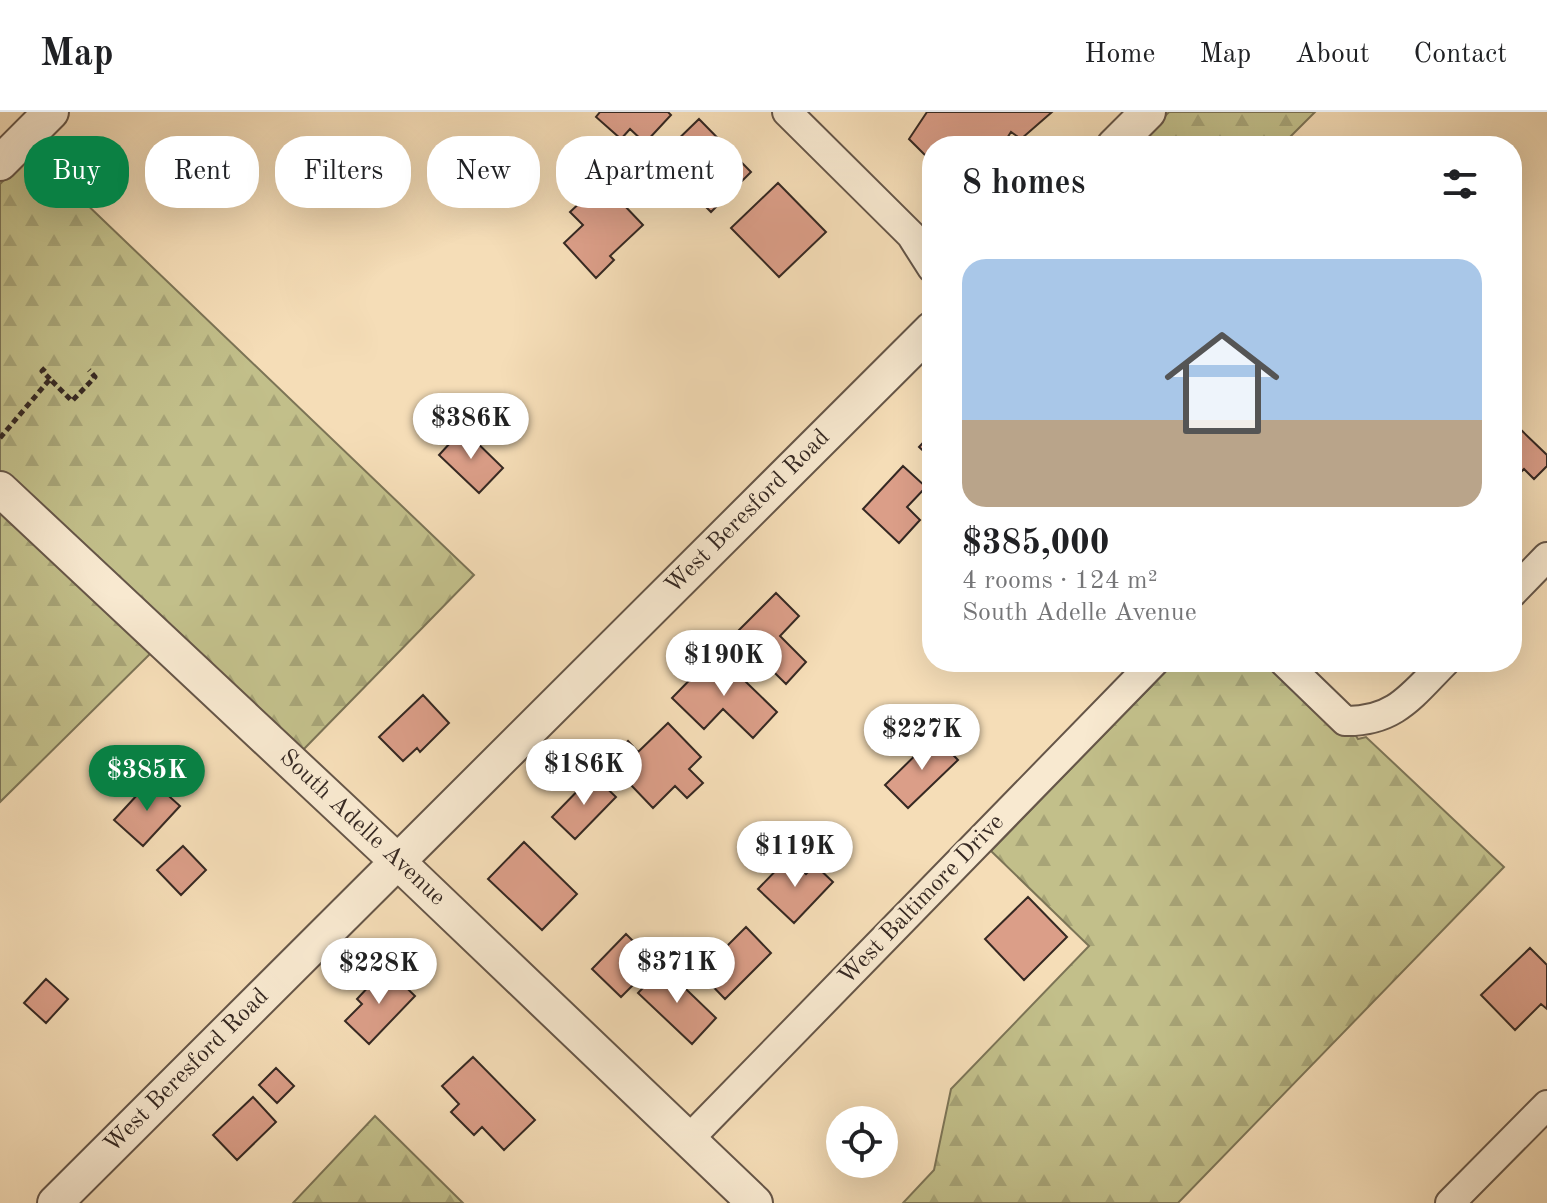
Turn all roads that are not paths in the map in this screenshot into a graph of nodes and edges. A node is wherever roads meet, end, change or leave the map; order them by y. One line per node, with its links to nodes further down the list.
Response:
1 (51, 112): 5 (street)
2 (787, 112): 6 (street)
3 (1148, 112): 4 (street)
4 (1124, 136)
5 (0, 163)
6 (922, 252)
7 (922, 339): 14 (street, West Beresford Road)
8 (0, 489): 14 (street, South Adelle Avenue)
9 (1547, 557): 10 (street)
10 (1522, 583)
11 (1144, 672): 16 (street, West Baltimore Drive)
12 (1294, 672): 13 (street)
13 (1435, 672)
14 (397, 861): 16 (street, South Adelle Avenue); 17 (street, West Beresford Road)
15 (1547, 1105): 19 (street)
16 (689, 1139): 18 (street, South Adelle Avenue)
17 (55, 1203)
18 (755, 1203)
19 (1450, 1203)

